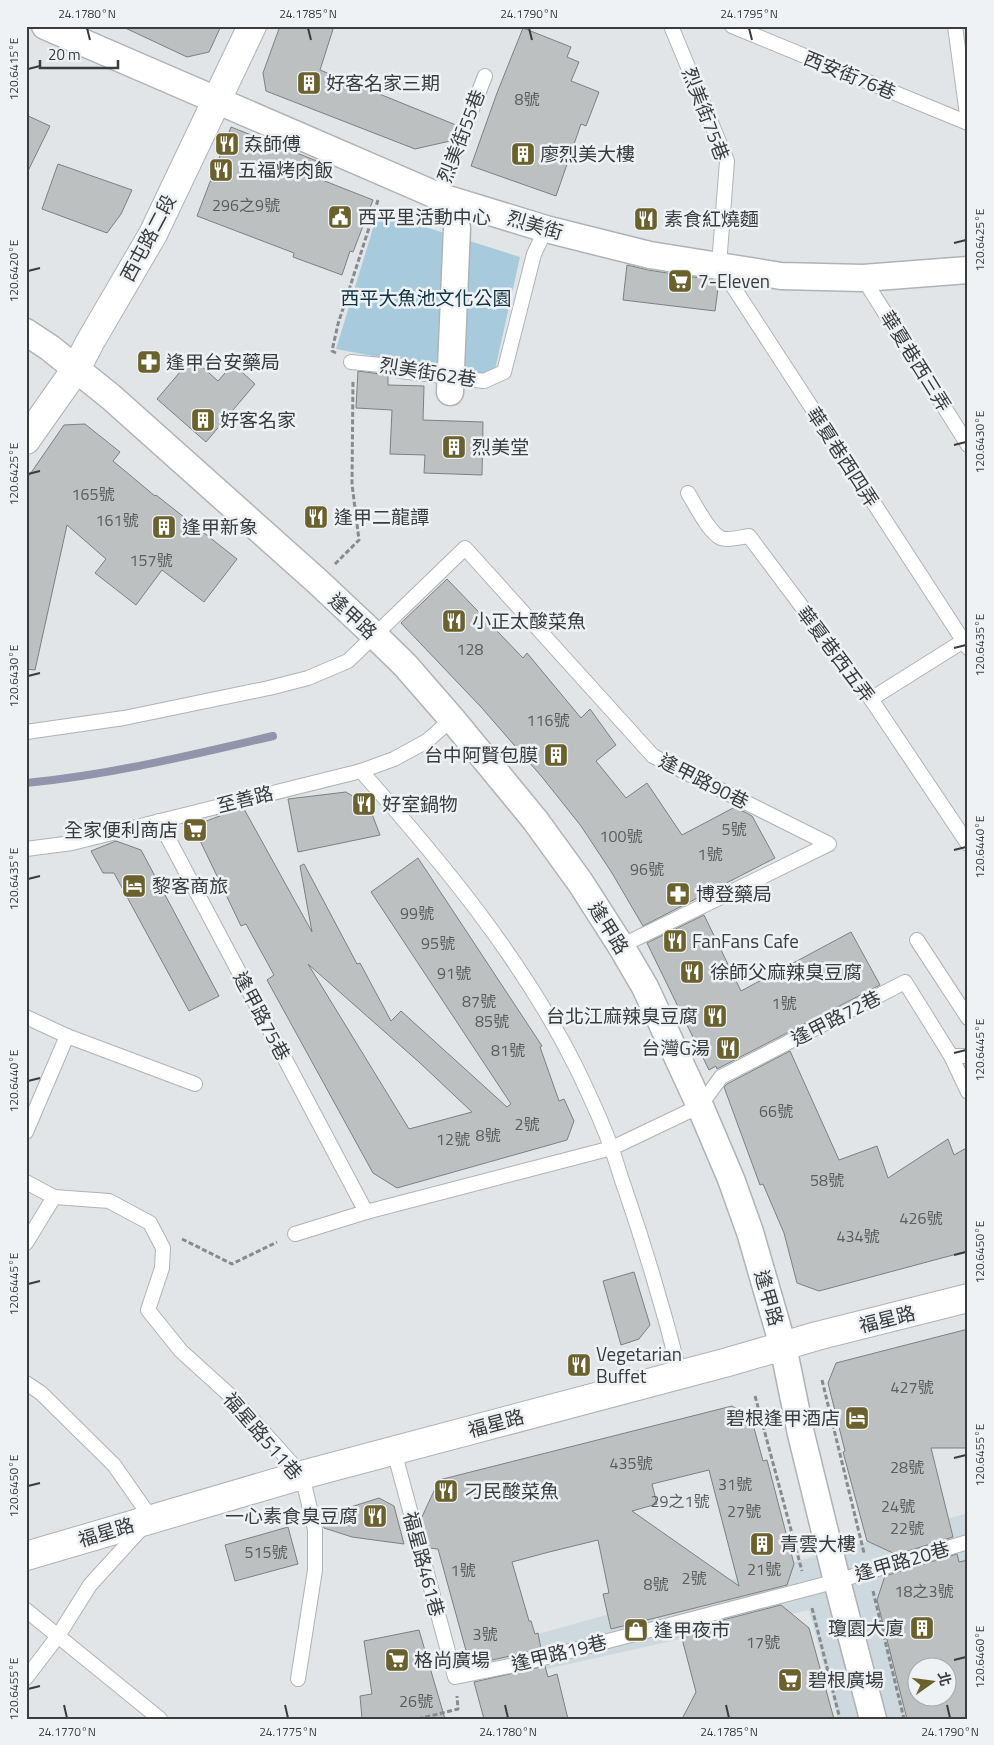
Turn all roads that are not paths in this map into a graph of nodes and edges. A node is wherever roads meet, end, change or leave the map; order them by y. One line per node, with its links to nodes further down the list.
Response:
1 (46, 26): 7 (street, 烈美街)
2 (252, 26): 7 (street, 西屯路二段)
3 (671, 26): 12 (lane, 烈美街75巷)
4 (732, 26): 8 (lane, 西安街76巷)
5 (955, 26): 8 (lane)
6 (485, 76): 9 (lane, 烈美街55巷)
7 (217, 100): 9 (street, 烈美街); 17 (street, 西屯路二段)
8 (968, 122)
9 (438, 196): 11 (street, 烈美街)
10 (457, 228): 18 (street)
11 (546, 229): 12 (street, 烈美街); 18 (lane, 烈美街62巷)
12 (718, 265): 14 (street, 烈美街); 23 (lane, 華夏巷西四弄)
13 (968, 270): 14 (street, 烈美街)
14 (864, 278): 20 (lane, 華夏巷西三弄)
15 (26, 332): 17 (street, 逢甲路)
16 (351, 362): 18 (lane, 烈美街62巷)
17 (76, 369): 19 (street, 西屯路二段); 22 (street, 逢甲路)
18 (450, 385)
19 (26, 440)
20 (968, 445)
21 (688, 493): 24 (lane, 華夏巷西五弄)
22 (375, 636): 25 (street, 逢甲路); 26 (lane); 32 (lane, 逢甲路90巷)
23 (966, 642): 24 (lane)
24 (871, 699): 29 (lane, 華夏巷西五弄)
25 (452, 719): 27 (lane, 至善路); 32 (street, 逢甲路)
26 (26, 732)
27 (361, 770): 28 (lane, 至善路); 42 (lane)
28 (159, 820): 30 (lane, 至善路); 45 (lane, 逢甲路75巷)
29 (968, 844)
30 (26, 849)
31 (917, 940): 34 (lane)
32 (621, 946): 40 (street, 逢甲路)
33 (26, 1017): 35 (lane)
34 (968, 1018)
35 (67, 1036): 38 (lane); 41 (lane)
36 (951, 1056): 37 (lane); 39 (lane); 40 (lane, 逢甲路72巷)
37 (968, 1056)
38 (195, 1084)
39 (968, 1092)
40 (700, 1106): 42 (lane); 49 (street, 逢甲路)
41 (26, 1132)
42 (612, 1148): 45 (lane); 50 (lane)
43 (26, 1182): 44 (lane)
44 (54, 1197): 47 (lane); 53 (lane, 福星路511巷)
45 (366, 1212): 46 (lane)
46 (295, 1234)
47 (26, 1243)
48 (968, 1298): 49 (street, 福星路)
49 (783, 1346): 50 (street, 福星路); 57 (street, 逢甲路)
50 (680, 1374): 52 (street, 福星路)
51 (26, 1383): 54 (lane)
52 (394, 1450): 53 (street, 福星路); 60 (lane, 福星路461巷)
53 (302, 1474): 54 (street, 福星路); 62 (lane, 福星路511巷)
54 (152, 1518): 56 (street, 福星路); 59 (lane)
55 (968, 1542): 57 (lane, 逢甲路20巷)
56 (26, 1556)
57 (836, 1581): 60 (lane, 逢甲路19巷); 64 (street, 逢甲路)
58 (26, 1610): 59 (lane)
59 (58, 1636): 61 (lane); 63 (lane)
60 (455, 1677)
61 (26, 1678)
62 (298, 1679)
63 (160, 1719)
64 (872, 1719)

